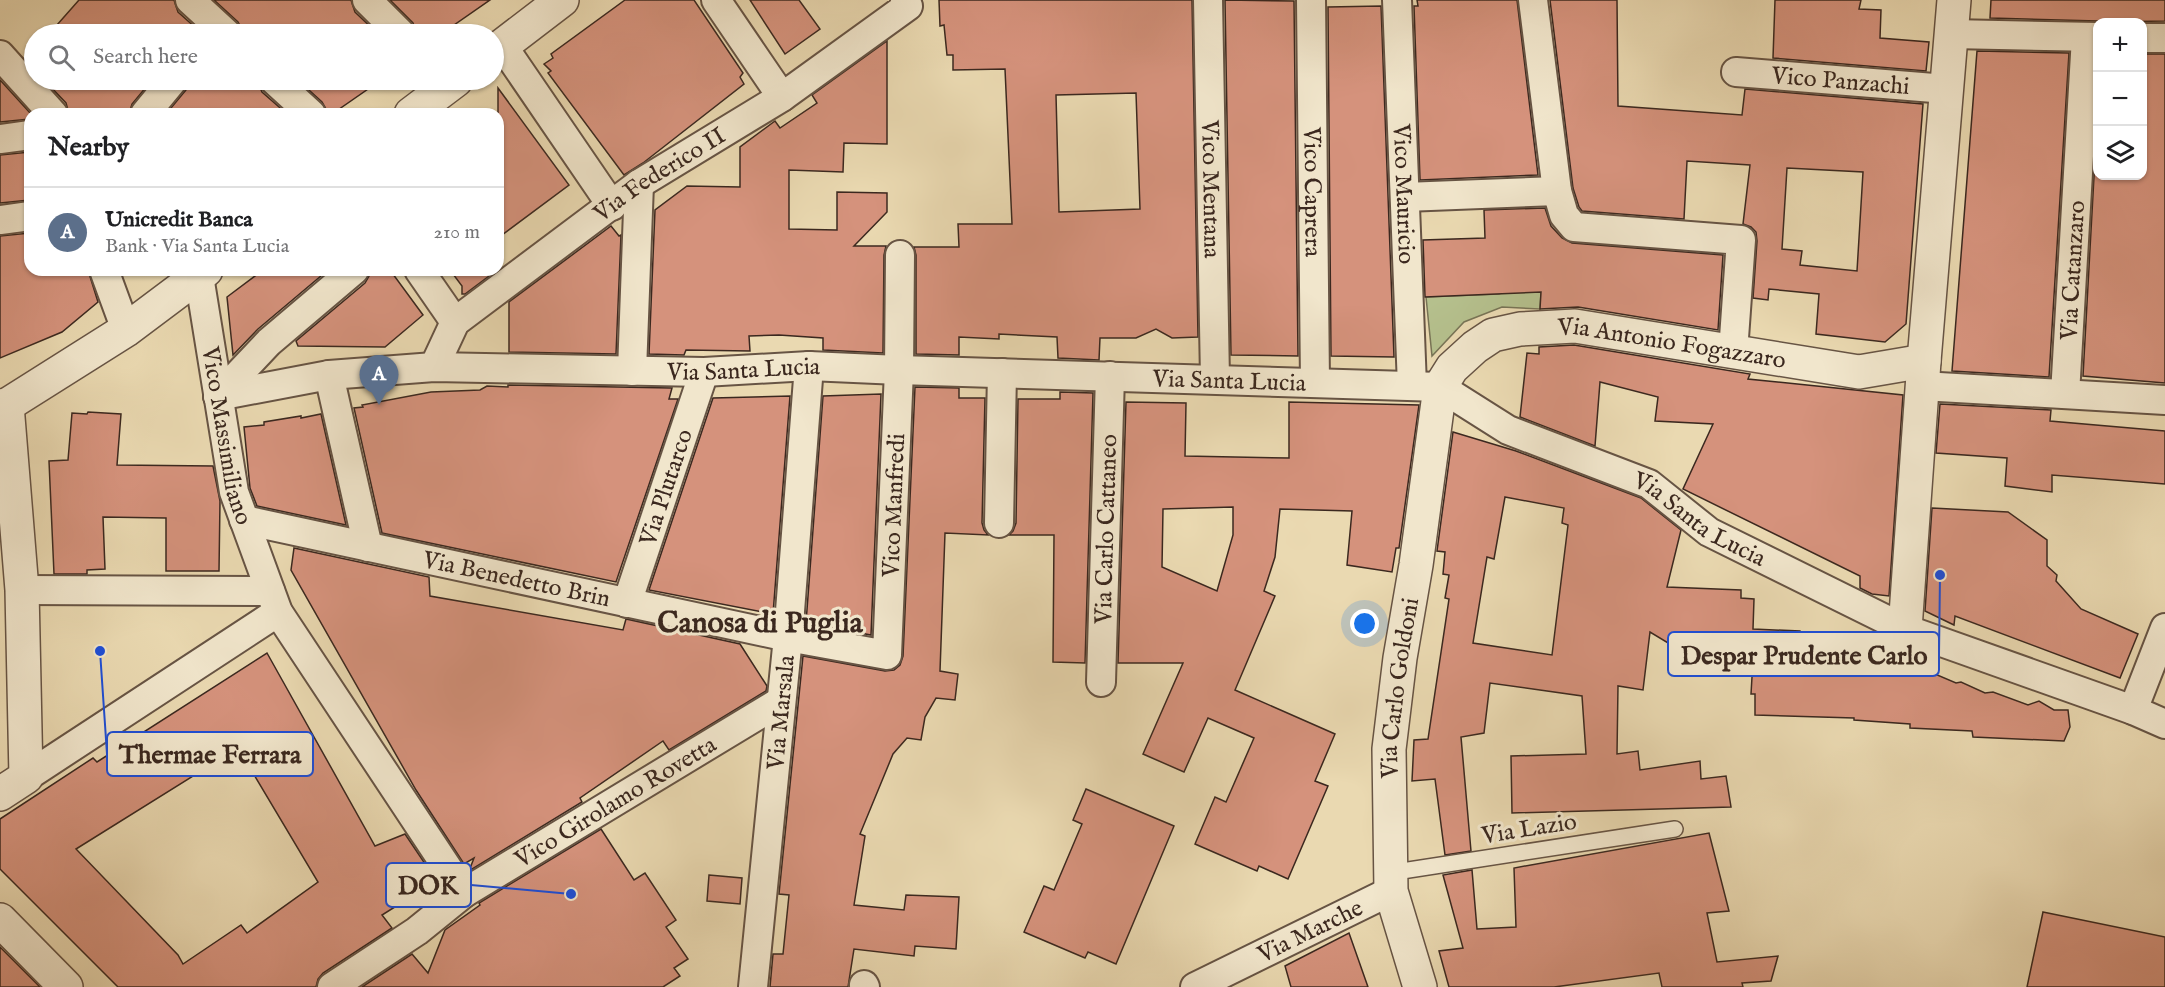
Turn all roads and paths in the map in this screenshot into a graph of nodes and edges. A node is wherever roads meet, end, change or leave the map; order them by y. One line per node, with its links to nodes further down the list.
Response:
1 (190, 0): 11 (street)
2 (367, 0): 12 (street)
3 (562, 0): 17 (street)
4 (716, 0): 27 (street)
5 (1208, 0): 58 (street, Vico Mentana)
6 (1311, 0): 59 (street, Vico Caprera)
7 (1397, 0): 36 (street, Vico Mauricio)
8 (1533, 0): 35 (street)
9 (1954, 0): 13 (street)
10 (907, 3): 27 (street, Via Federico II)
11 (212, 24)
12 (391, 24)
13 (1951, 34): 14 (street); 22 (street)
14 (2092, 37): 61 (street, Via Catanzaro)
15 (2147, 38): 16 (street)
16 (2165, 38)
17 (504, 44)
18 (0, 55): 21 (street)
19 (504, 57): 37 (street)
20 (1736, 72): 22 (street, Vico Panzachi)
21 (24, 82)
22 (1946, 89): 55 (street)
23 (31, 90): 28 (street)
24 (165, 90): 29 (street)
25 (285, 90): 30 (street)
26 (440, 90): 31 (street)
27 (782, 96): 34 (street, Via Federico II)
28 (48, 108)
29 (150, 108)
30 (304, 108)
31 (418, 108)
32 (24, 136): 33 (street)
33 (0, 139)
34 (639, 184): 37 (street, Via Federico II); 52 (street)
35 (1557, 191): 36 (street); 48 (street)
36 (1405, 196): 60 (street, Vico Mauricio)
37 (612, 206): 46 (street, Via Federico II)
38 (24, 217): 39 (street)
39 (0, 220)
40 (900, 255): 51 (street, Vico Manfredi)
41 (106, 276): 47 (street)
42 (195, 276): 47 (street)
43 (201, 276): 62 (street, Vico Massimiliano)
44 (347, 276): 62 (street)
45 (423, 276): 46 (street)
46 (456, 322): 50 (street, Via Federico II)
47 (126, 330): 64 (street)
48 (1733, 352): 55 (street, Via Antonio Fogazzaro); 60 (street, Via Antonio Fogazzaro)
49 (809, 366): 51 (street, Via Santa Lucia); 53 (street, Via Santa Lucia); 73 (street, Via Marsala)
50 (434, 367): 52 (street, Via Santa Lucia); 56 (street, Via Santa Lucia)
51 (899, 370): 54 (street, Via Santa Lucia); 73 (street, Vico Manfredi)
52 (632, 371): 53 (street, Via Santa Lucia)
53 (704, 372): 70 (street, Via Plutarco)
54 (1002, 373): 57 (street, Via Santa Lucia); 66 (street)
55 (1923, 374): 61 (street); 72 (street)
56 (329, 375): 62 (street, Via Santa Lucia); 67 (street)
57 (1110, 376): 58 (street, Via Santa Lucia); 74 (street, Via Carlo Cattaneo)
58 (1215, 379): 59 (street, Via Santa Lucia)
59 (1315, 382): 60 (street, Via Santa Lucia)
60 (1426, 386): 72 (street, Via Santa Lucia); 80 (street, Via Carlo Goldoni)
61 (2065, 394): 63 (street)
62 (218, 396): 65 (street, Vico Massimiliano)
63 (2165, 400)
64 (3, 405): 68 (street)
65 (244, 520): 67 (street, Via Benedetto Brin); 69 (street, Vico Massimiliano)
66 (999, 523)
67 (368, 547): 70 (street, Via Benedetto Brin)
68 (22, 590): 69 (street); 78 (street)
69 (274, 602): 78 (street); 81 (street, Vico Massimiliano)
70 (627, 603): 73 (street, Via Benedetto Brin)
71 (2165, 628): 76 (street)
72 (1905, 629): 76 (street, Via Santa Lucia)
73 (788, 637): 75 (street, Via Marsala)
74 (1101, 682)
75 (781, 701): 81 (street, Vico Girolamo Rovetta); 86 (street, Via Marsala)
76 (2133, 710): 77 (street, Via Santa Lucia)
77 (2165, 724)
78 (13, 786)
79 (1675, 829): 80 (lane, Via Lazio)
80 (1390, 882): 83 (street, Via Marche); 88 (street, Via Carlo Goldoni)
81 (464, 893): 85 (street, Vico Girolamo Rovetta)
82 (0, 920): 84 (street)
83 (1230, 979): 87 (street, Via Marche)
84 (66, 987)
85 (332, 987)
86 (753, 987)
87 (1195, 987)
88 (1420, 987)

